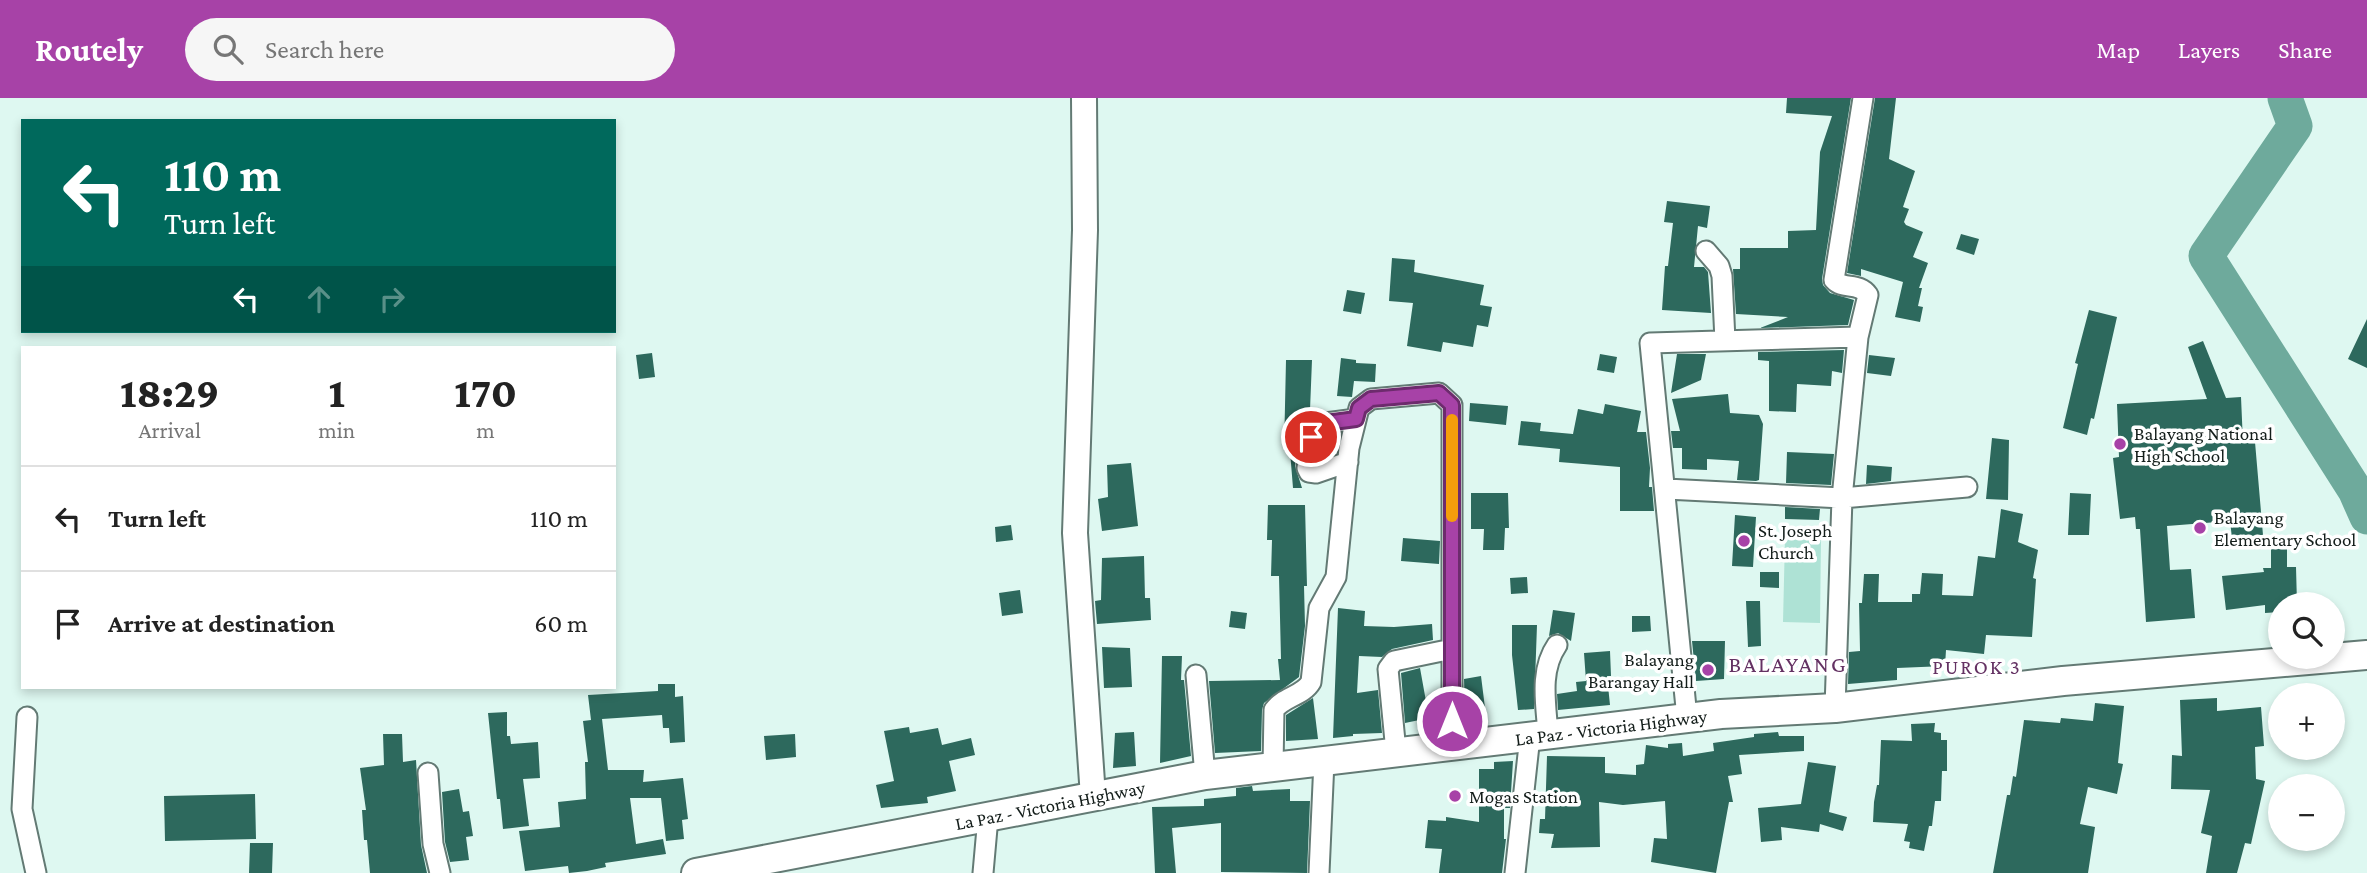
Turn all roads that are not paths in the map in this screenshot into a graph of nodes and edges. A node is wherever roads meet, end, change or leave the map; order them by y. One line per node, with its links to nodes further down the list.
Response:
1 (1084, 98): 25 (street)
2 (1863, 98): 4 (street)
3 (1706, 251): 5 (street)
4 (1858, 337): 5 (street); 10 (street)
5 (1725, 341): 9 (street)
6 (1356, 419): 7 (street); 7 (street); 12 (street)
7 (1348, 462): 22 (street)
8 (1967, 487): 10 (street)
9 (1666, 489): 10 (street); 17 (street)
10 (1842, 498): 15 (street)
11 (1557, 645): 18 (street)
12 (1452, 649): 19 (street); 20 (street)
13 (2367, 655): 15 (main road, La Paz - Victoria Highway)
14 (1196, 675): 24 (street)
15 (1835, 708): 17 (main road, La Paz - Victoria Highway)
16 (27, 717): 27 (street)
17 (1687, 718): 18 (main road, La Paz - Victoria Highway)
18 (1539, 735): 19 (main road, La Paz - Victoria Highway); 32 (street)
19 (1452, 746): 20 (main road, La Paz - Victoria Highway)
20 (1396, 752): 21 (main road, La Paz - Victoria Highway)
21 (1324, 761): 22 (main road, La Paz - Victoria Highway); 31 (street)
22 (1273, 767): 24 (main road, La Paz - Victoria Highway)
23 (428, 774): 28 (street)
24 (1205, 775): 25 (main road, La Paz - Victoria Highway)
25 (1093, 797): 26 (main road, La Paz - Victoria Highway)
26 (988, 817): 29 (main road, La Paz - Victoria Highway); 30 (street)
27 (36, 873)
28 (440, 873)
29 (696, 873)
30 (983, 873)
31 (1319, 873)
32 (1515, 873)

